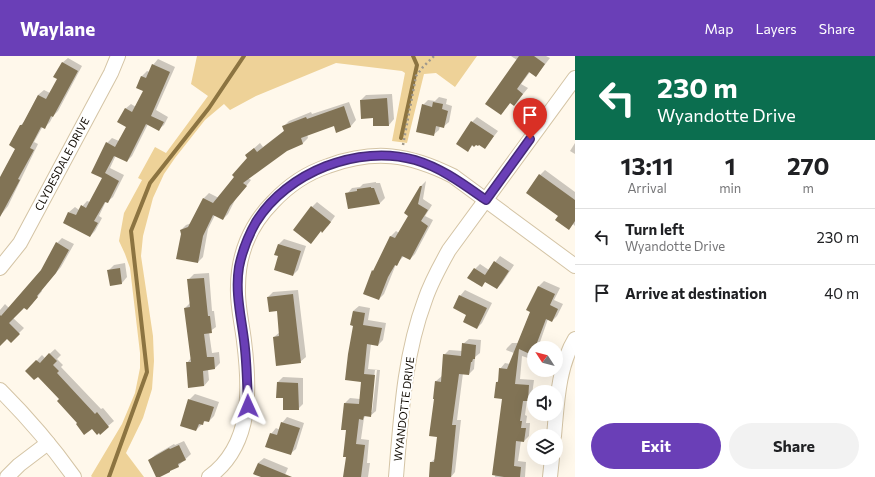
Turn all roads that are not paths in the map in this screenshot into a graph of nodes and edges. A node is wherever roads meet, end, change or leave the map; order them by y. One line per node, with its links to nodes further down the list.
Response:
1 (118, 56): 5 (street, CLYDESDALE DRIVE)
2 (575, 78): 3 (street, WYANDOTTE DRIVE)
3 (486, 200): 4 (street); 13 (street); 14 (street, WYANDOTTE DRIVE)
4 (575, 266)
5 (0, 268)
6 (575, 339): 8 (street)
7 (0, 390): 9 (street)
8 (555, 429)
9 (48, 443): 11 (street); 12 (street)
10 (551, 465): 15 (street)
11 (7, 477)
12 (74, 477)
13 (210, 477)
14 (396, 477)
15 (550, 477)

